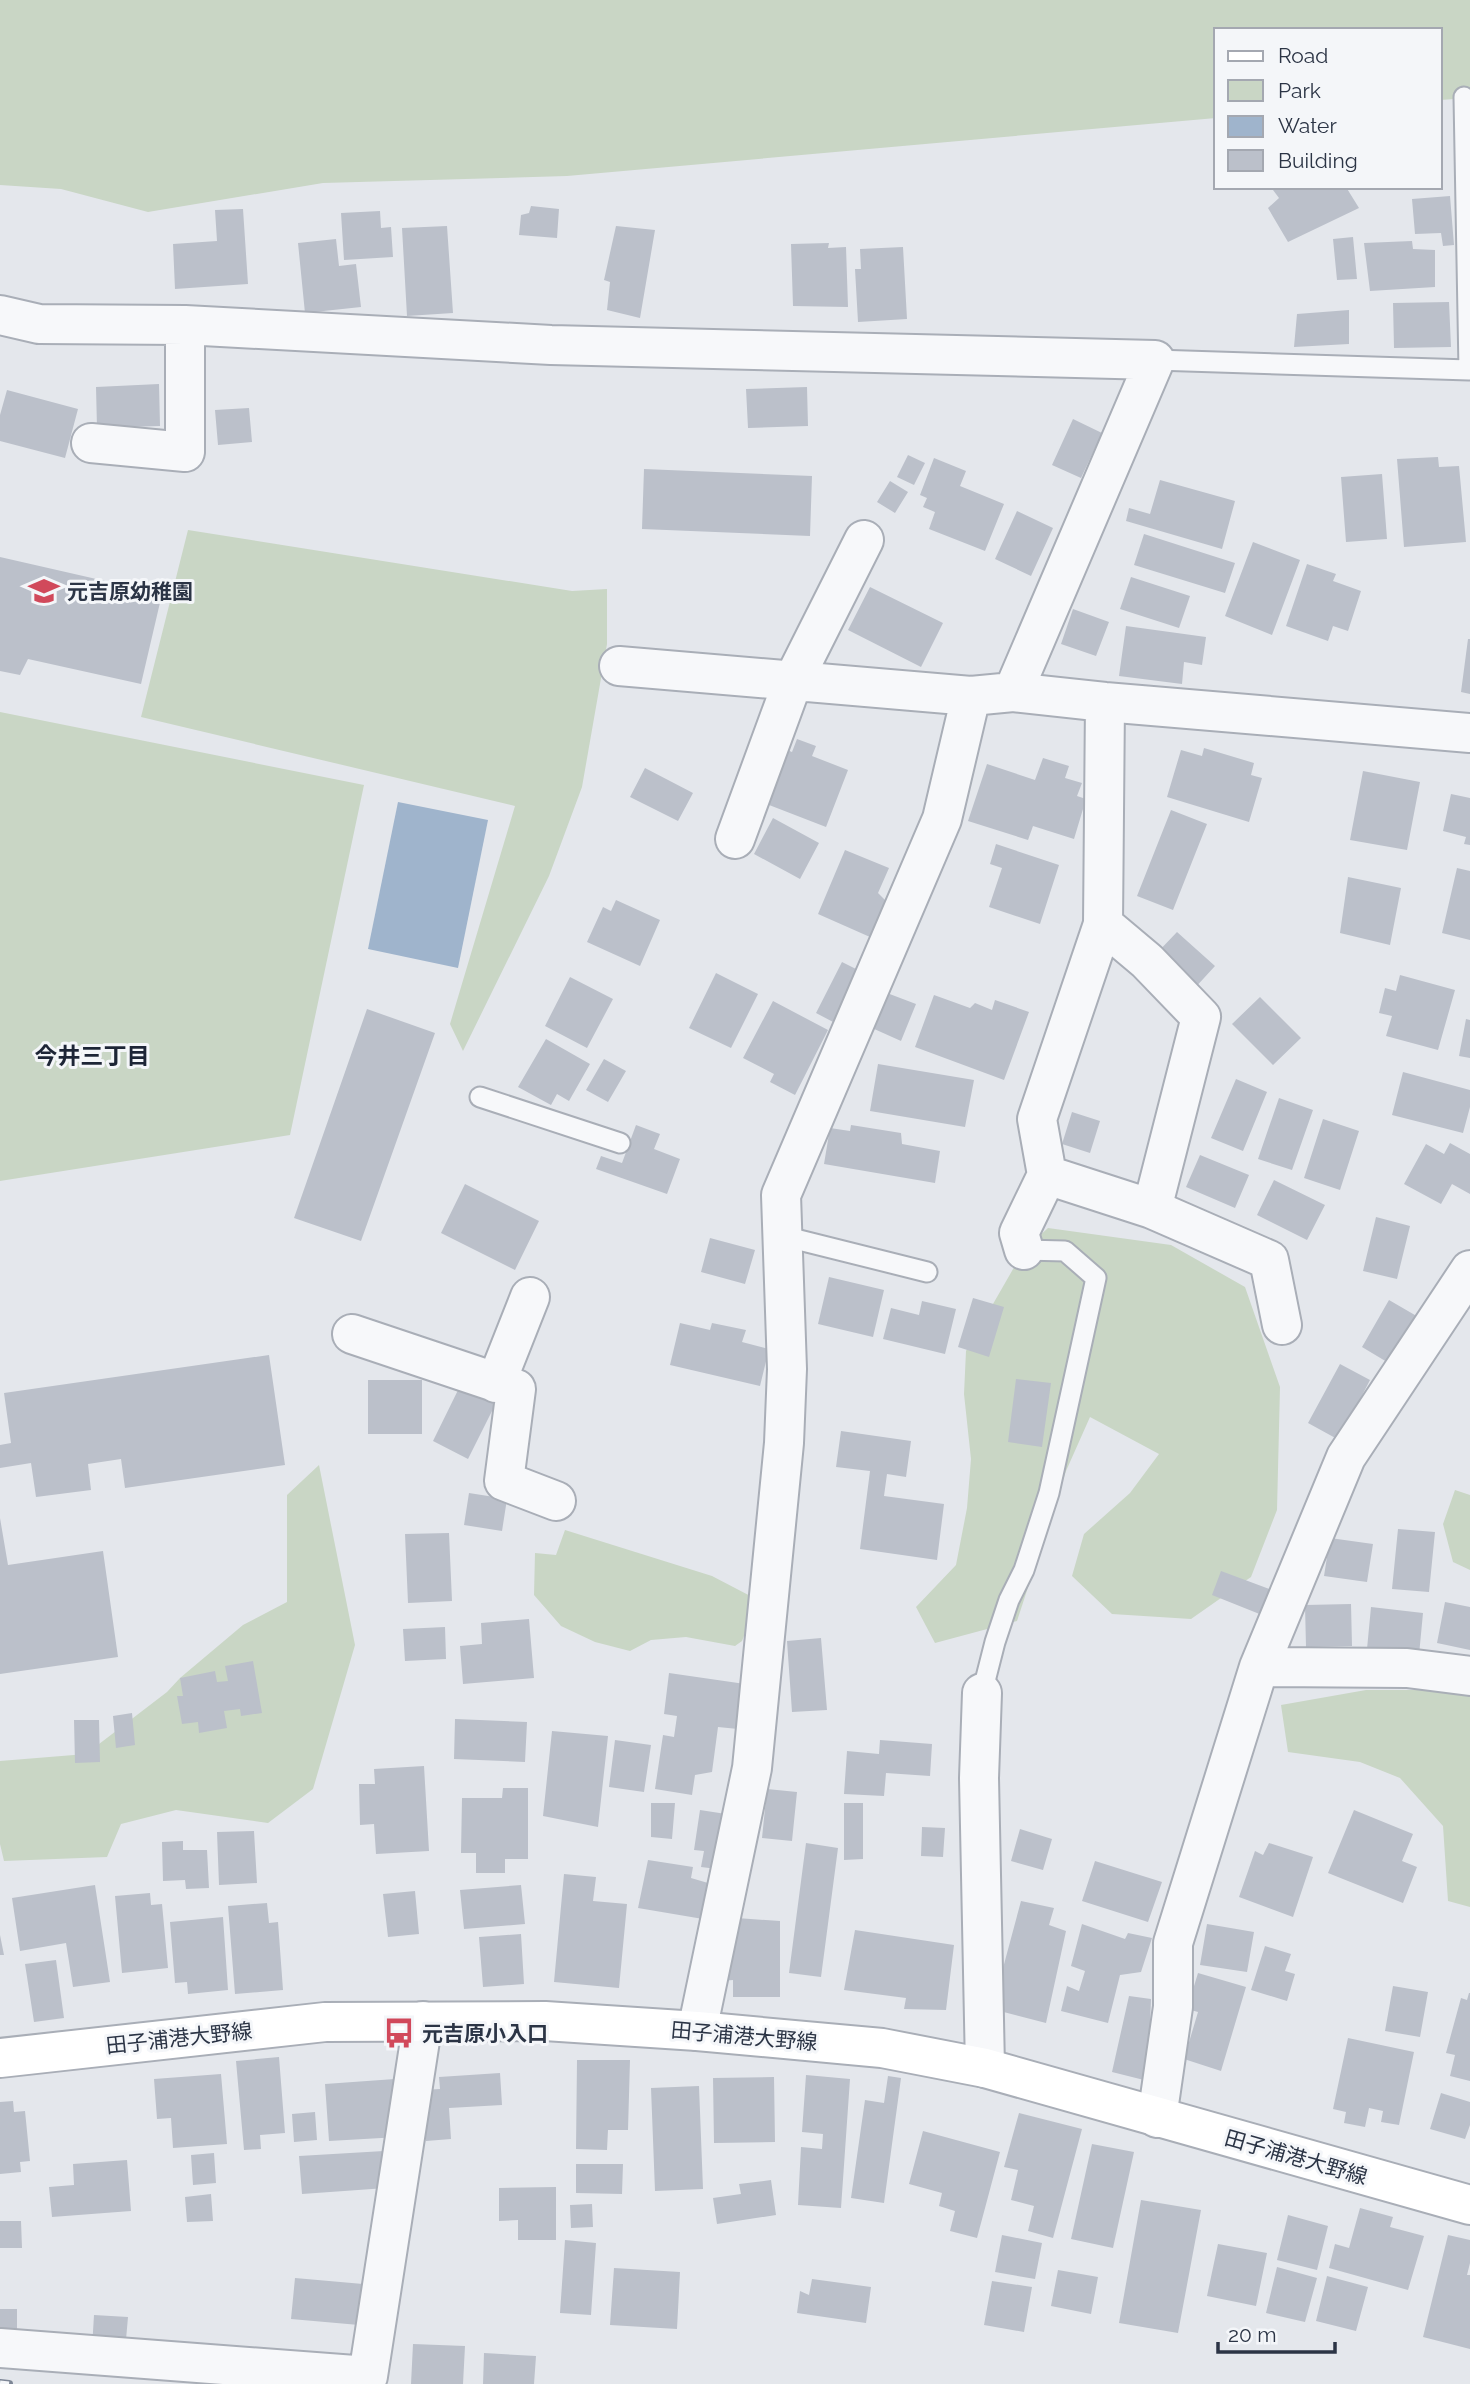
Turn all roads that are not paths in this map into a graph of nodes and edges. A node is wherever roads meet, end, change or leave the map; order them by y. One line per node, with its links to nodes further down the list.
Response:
1 (1465, 97): 4 (lane)
2 (0, 315): 3 (street)
3 (185, 326): 4 (street); 5 (street)
4 (1155, 360): 9 (street)
5 (91, 443)
6 (864, 540): 8 (street)
7 (619, 666): 8 (street)
8 (793, 681): 10 (street); 13 (street)
9 (1013, 692): 10 (street); 11 (street)
10 (971, 696): 19 (street)
11 (1105, 702): 12 (street); 14 (street)
12 (1470, 733)
13 (735, 839)
14 (1102, 924): 17 (street); 18 (street)
15 (480, 1097): 16 (lane)
16 (620, 1143)
17 (1047, 1175): 18 (street); 20 (street)
18 (1152, 1209): 24 (street)
19 (783, 1236): 22 (lane); 32 (street)
20 (1024, 1250): 30 (lane)
21 (1470, 1270): 28 (street)
22 (927, 1272)
23 (530, 1297): 26 (street)
24 (1282, 1325)
25 (352, 1334): 26 (street)
26 (496, 1383): 27 (street)
27 (556, 1502)
28 (1259, 1667): 29 (street); 35 (street)
29 (1470, 1676)
30 (982, 1693): 34 (street)
31 (423, 2021): 32 (main road, 田子浦港大野線); 33 (main road, 田子浦港大野線); 37 (street)
32 (697, 2031): 34 (main road, 田子浦港大野線)
33 (0, 2058)
34 (985, 2067): 35 (main road, 田子浦港大野線)
35 (1157, 2118): 36 (main road, 田子浦港大野線)
36 (1470, 2205)
37 (0, 2348)

